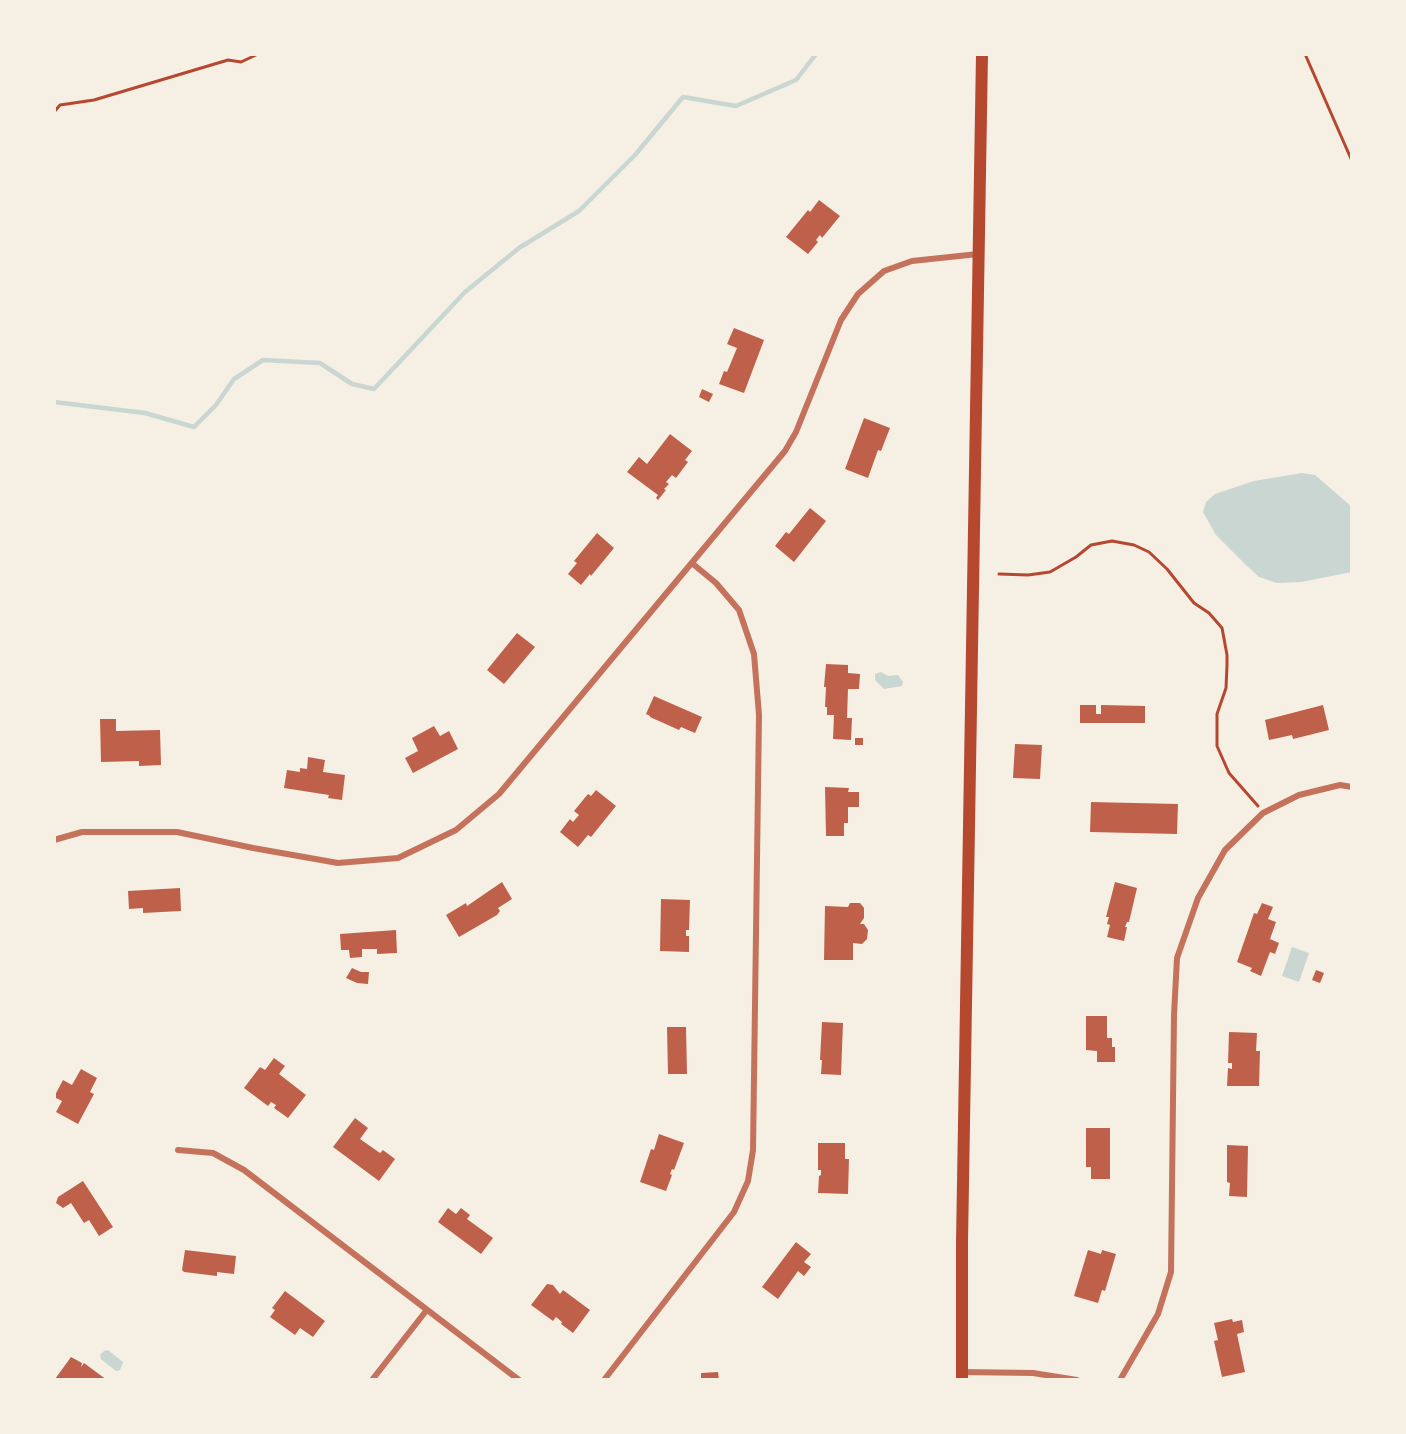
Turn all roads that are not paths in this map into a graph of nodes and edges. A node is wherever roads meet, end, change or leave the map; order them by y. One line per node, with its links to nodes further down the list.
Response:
1 (982, 54): 2 (main road)
2 (979, 254): 3 (street); 8 (main road)
3 (693, 564): 5 (street); 11 (street)
4 (1352, 787): 13 (street)
5 (54, 840)
6 (178, 1150): 7 (street)
7 (426, 1311): 9 (street); 10 (street)
8 (962, 1376): 12 (street)
9 (372, 1380)
10 (519, 1380)
11 (604, 1380)
12 (1077, 1380)
13 (1120, 1380)

